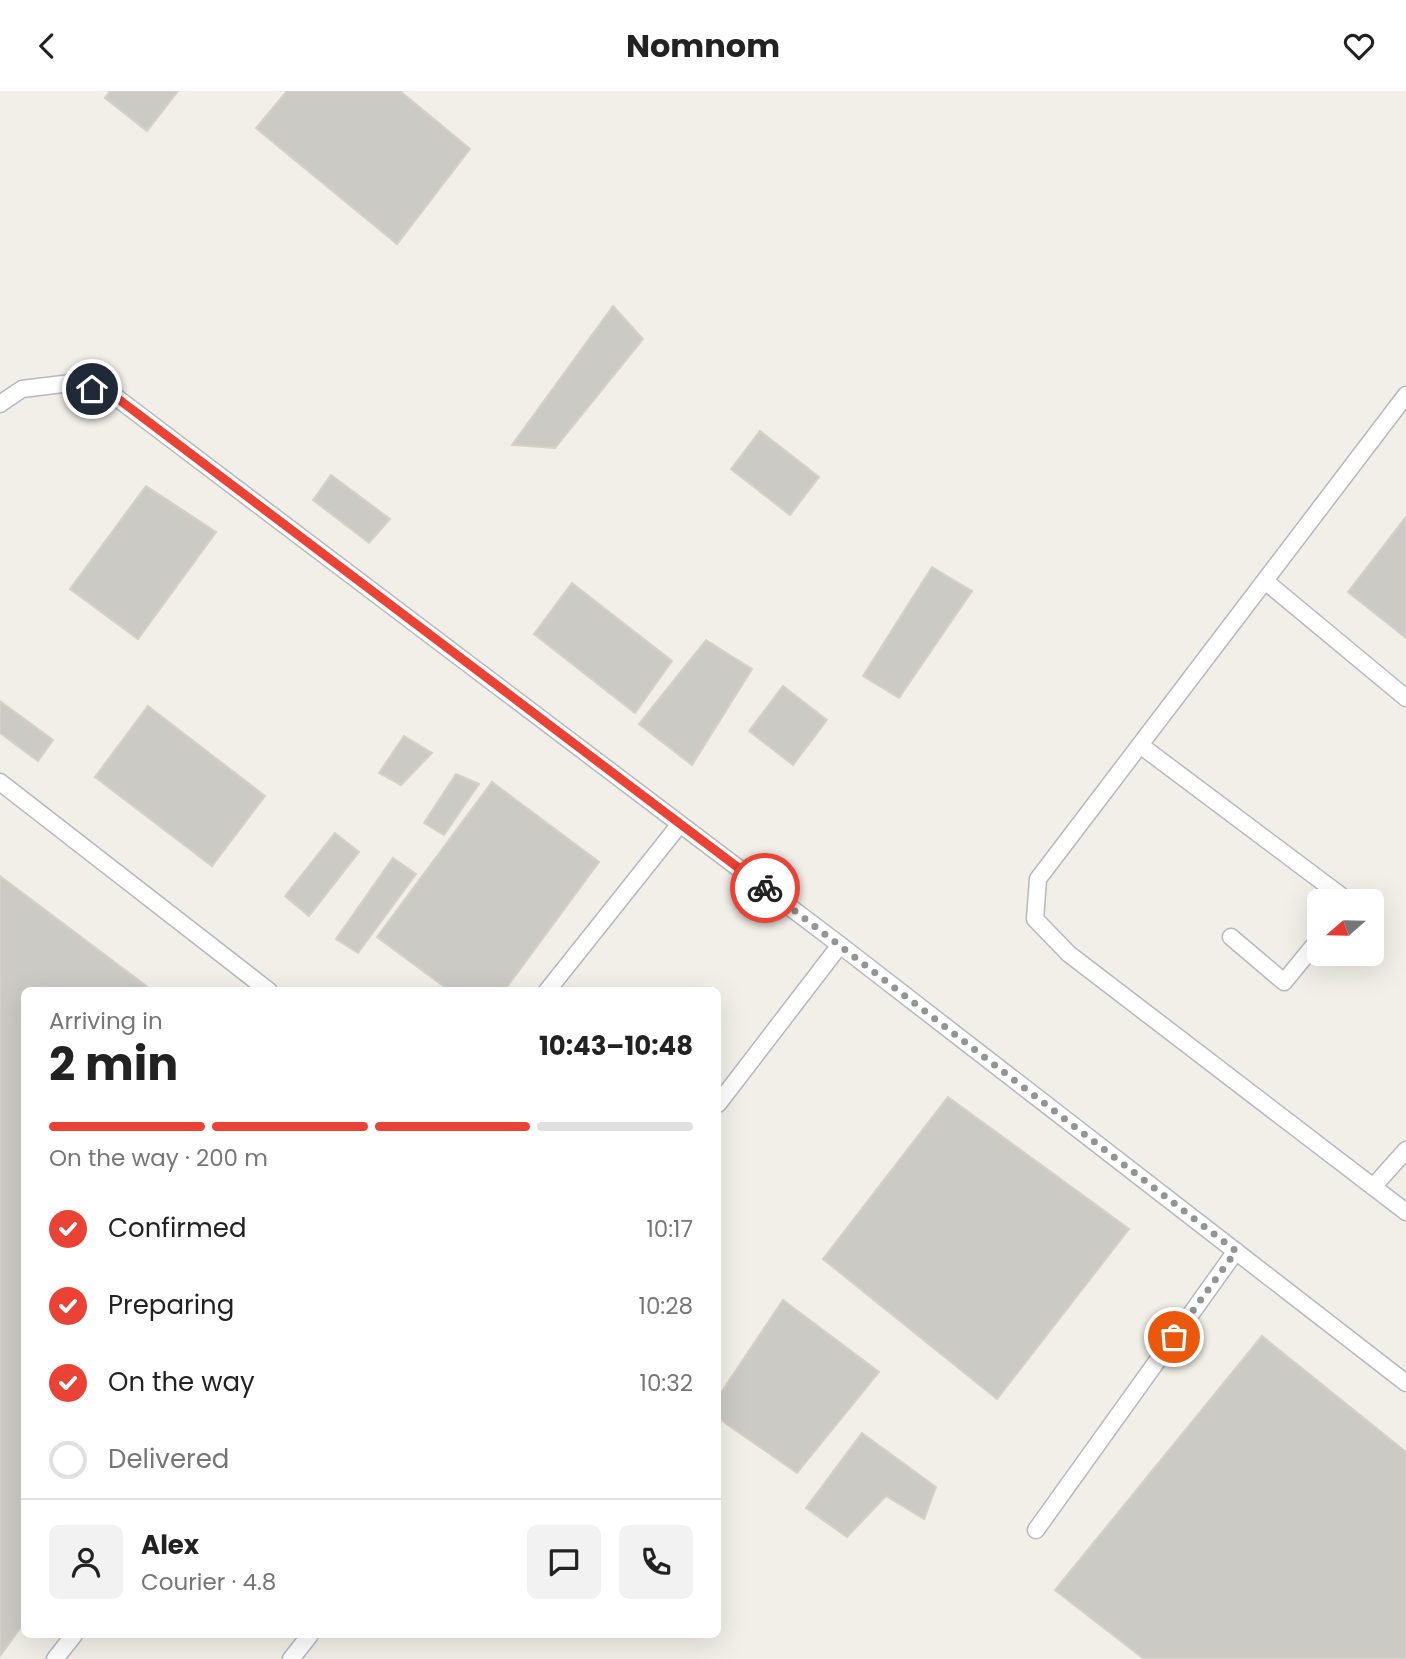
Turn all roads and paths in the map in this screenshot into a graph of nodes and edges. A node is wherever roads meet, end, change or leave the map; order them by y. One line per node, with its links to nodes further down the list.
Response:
1 (1406, 395): 3 (lane)
2 (0, 404): 7 (lane)
3 (1265, 581): 4 (lane); 5 (lane)
4 (1406, 698)
5 (1140, 745): 8 (lane); 16 (lane)
6 (0, 782): 12 (lane)
7 (680, 824): 10 (lane); 13 (lane)
8 (1332, 889)
9 (1231, 937): 11 (lane)
10 (840, 945): 14 (lane); 18 (lane)
11 (1307, 954)
12 (264, 987)
13 (550, 987)
14 (721, 1100)
15 (1406, 1150): 16 (lane)
16 (1373, 1187): 17 (lane)
17 (1406, 1212)
18 (1236, 1251): 19 (lane); 20 (lane)
19 (1406, 1383)
20 (1036, 1530)
21 (72, 1638): 23 (lane)
22 (308, 1638): 24 (lane)
23 (55, 1659)
24 (291, 1659)

